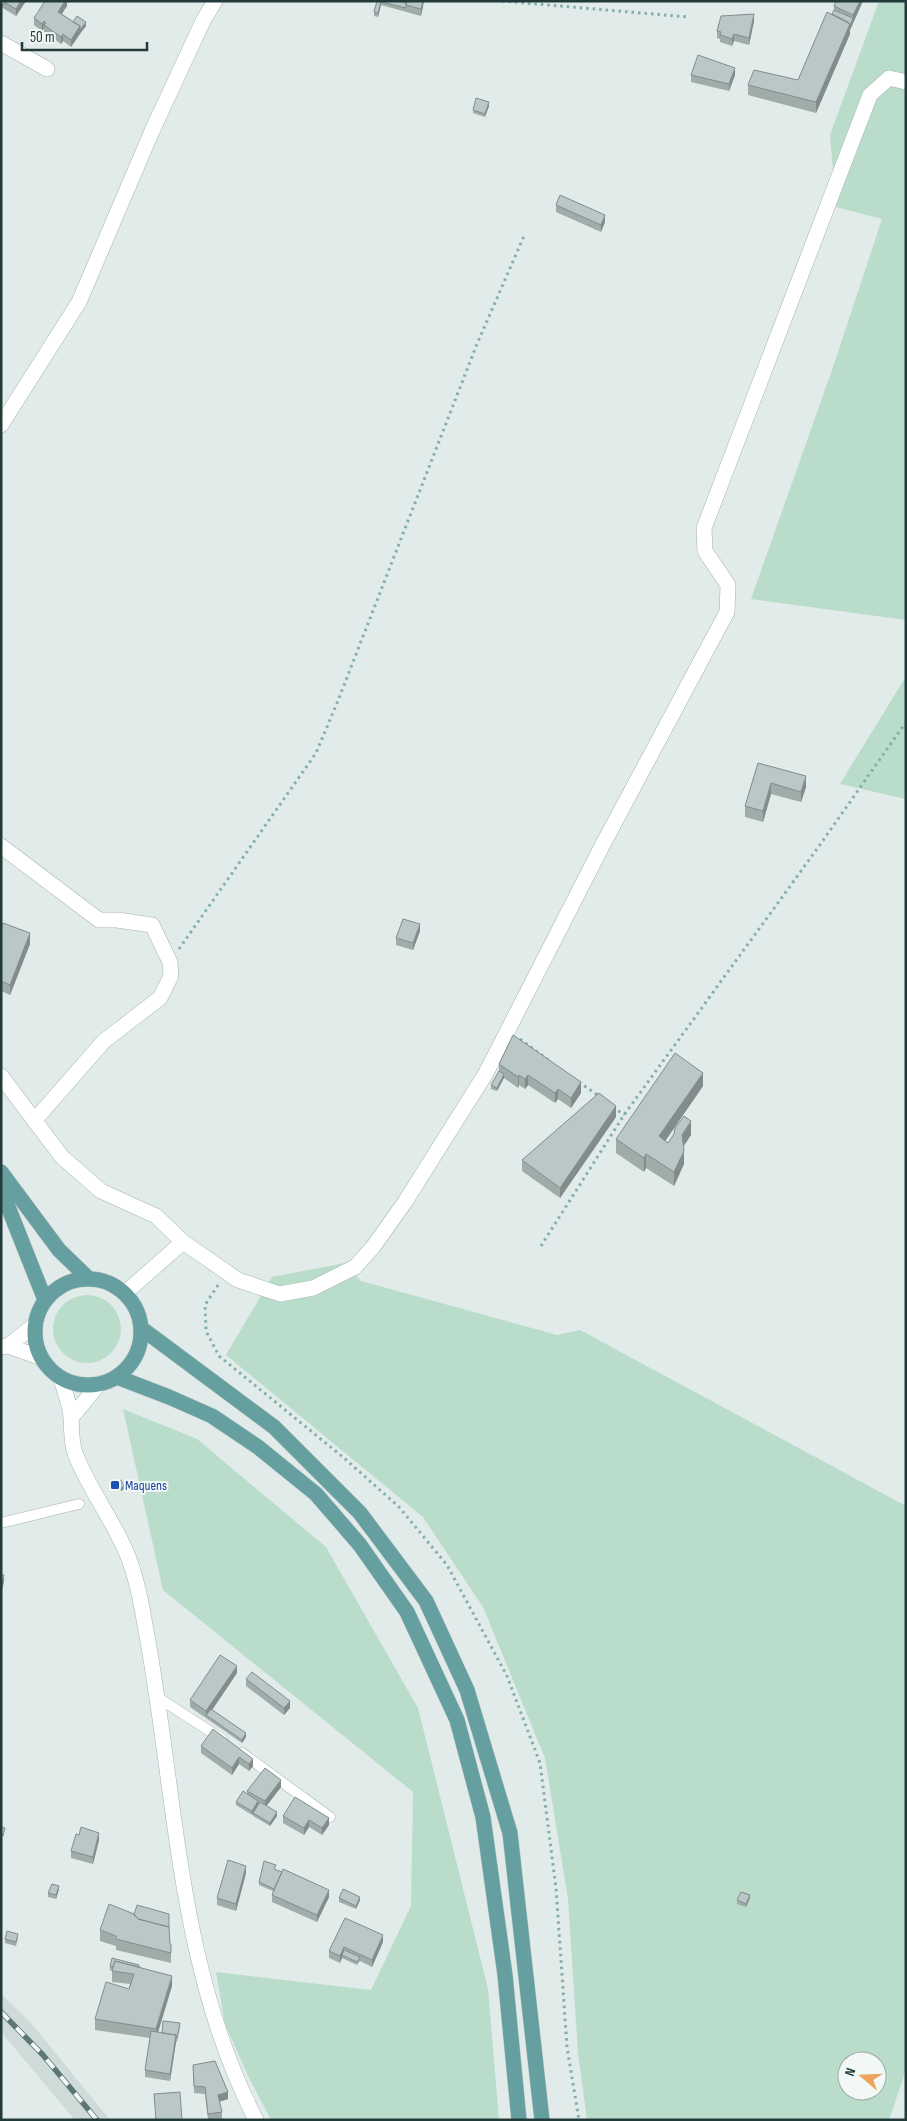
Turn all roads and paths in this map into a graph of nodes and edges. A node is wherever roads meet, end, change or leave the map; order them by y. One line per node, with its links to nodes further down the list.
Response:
1 (216, 1): 8 (street)
2 (502, 1): 3 (path)
3 (688, 17)
4 (1, 43): 5 (street)
5 (47, 69)
6 (906, 82): 12 (street)
7 (524, 236): 11 (path)
8 (1, 425)
9 (906, 722): 18 (path)
10 (1, 846): 11 (street)
11 (170, 962): 19 (street)
12 (508, 1030): 13 (path); 22 (street)
13 (555, 1064)
14 (1, 1076): 19 (street)
15 (578, 1081): 16 (path)
16 (601, 1098)
17 (609, 1104): 18 (path)
18 (624, 1115): 23 (path)
19 (34, 1121): 22 (street)
20 (1, 1172): 24 (main road)
21 (1, 1189): 26 (main road)
22 (183, 1242): 25 (street)
23 (541, 1246)
24 (88, 1278): 25 (main road); 26 (main road)
25 (125, 1293): 28 (main road)
26 (44, 1300): 27 (main road)
27 (36, 1324): 29 (street); 30 (main road)
28 (141, 1328): 31 (main road); 41 (main road)
29 (5, 1346): 30 (street)
30 (42, 1358): 32 (main road)
31 (117, 1377): 33 (main road); 40 (main road)
32 (61, 1378): 33 (main road); 34 (street)
33 (99, 1384): 34 (street)
34 (71, 1418): 37 (street)
35 (79, 1504): 36 (lane)
36 (1, 1523)
37 (156, 1697): 38 (lane); 39 (street)
38 (330, 1817)
39 (256, 2120)
40 (519, 2120)
41 (542, 2120)

